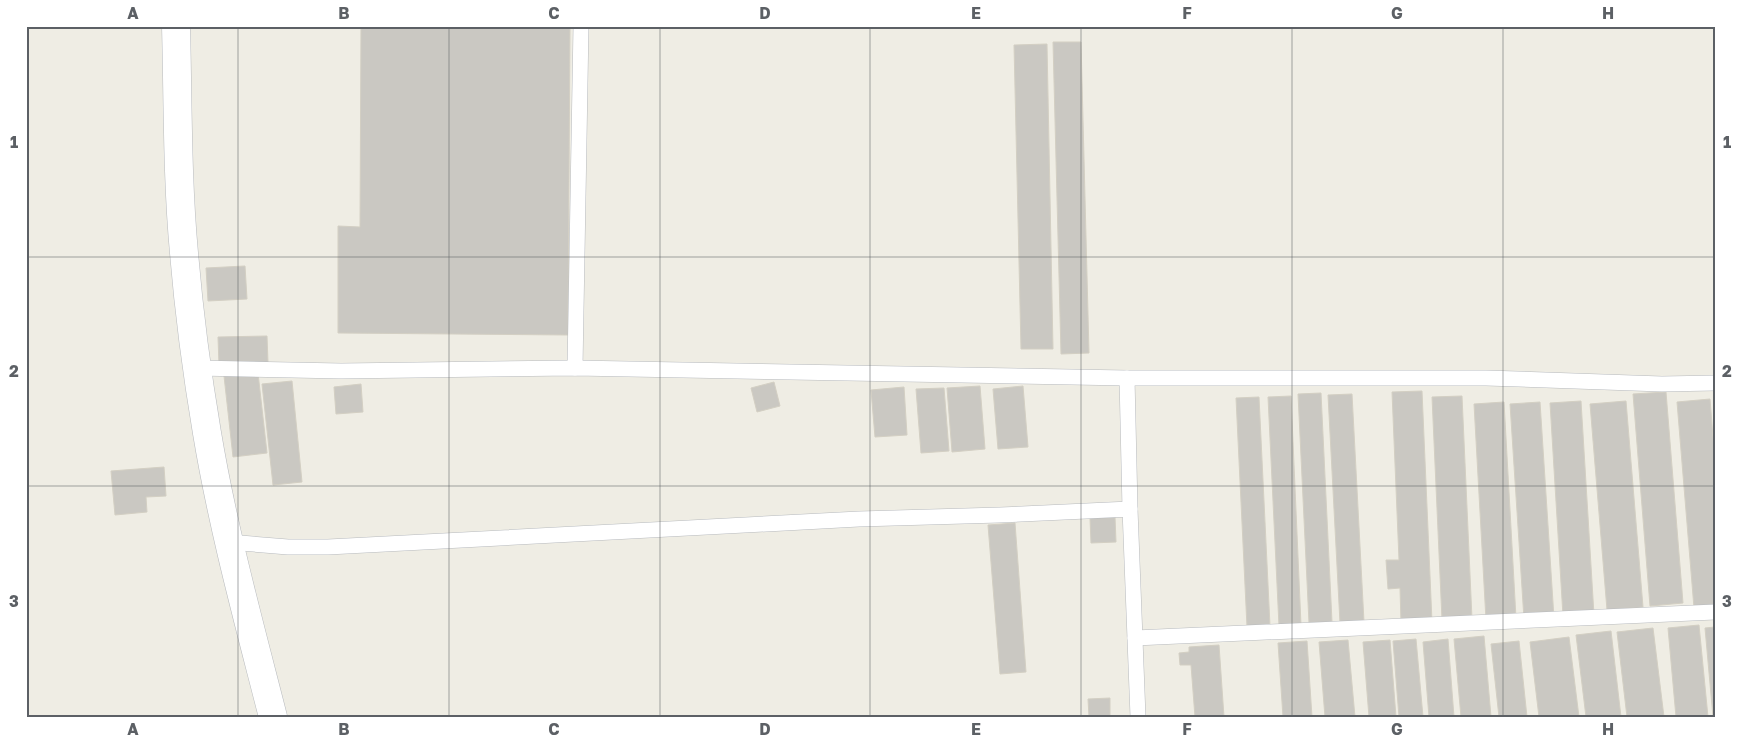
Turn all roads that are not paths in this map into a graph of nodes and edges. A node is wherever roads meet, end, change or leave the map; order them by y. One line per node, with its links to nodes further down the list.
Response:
1 (176, 26): 3 (street)
2 (581, 26): 4 (lane)
3 (197, 368): 4 (lane); 8 (street)
4 (575, 368): 5 (lane)
5 (1128, 378): 6 (lane); 7 (lane)
6 (1715, 383)
7 (1130, 509): 8 (lane); 10 (lane)
8 (228, 542): 11 (street)
9 (1715, 612): 10 (lane)
10 (1135, 638): 12 (lane)
11 (272, 717)
12 (1138, 717)

